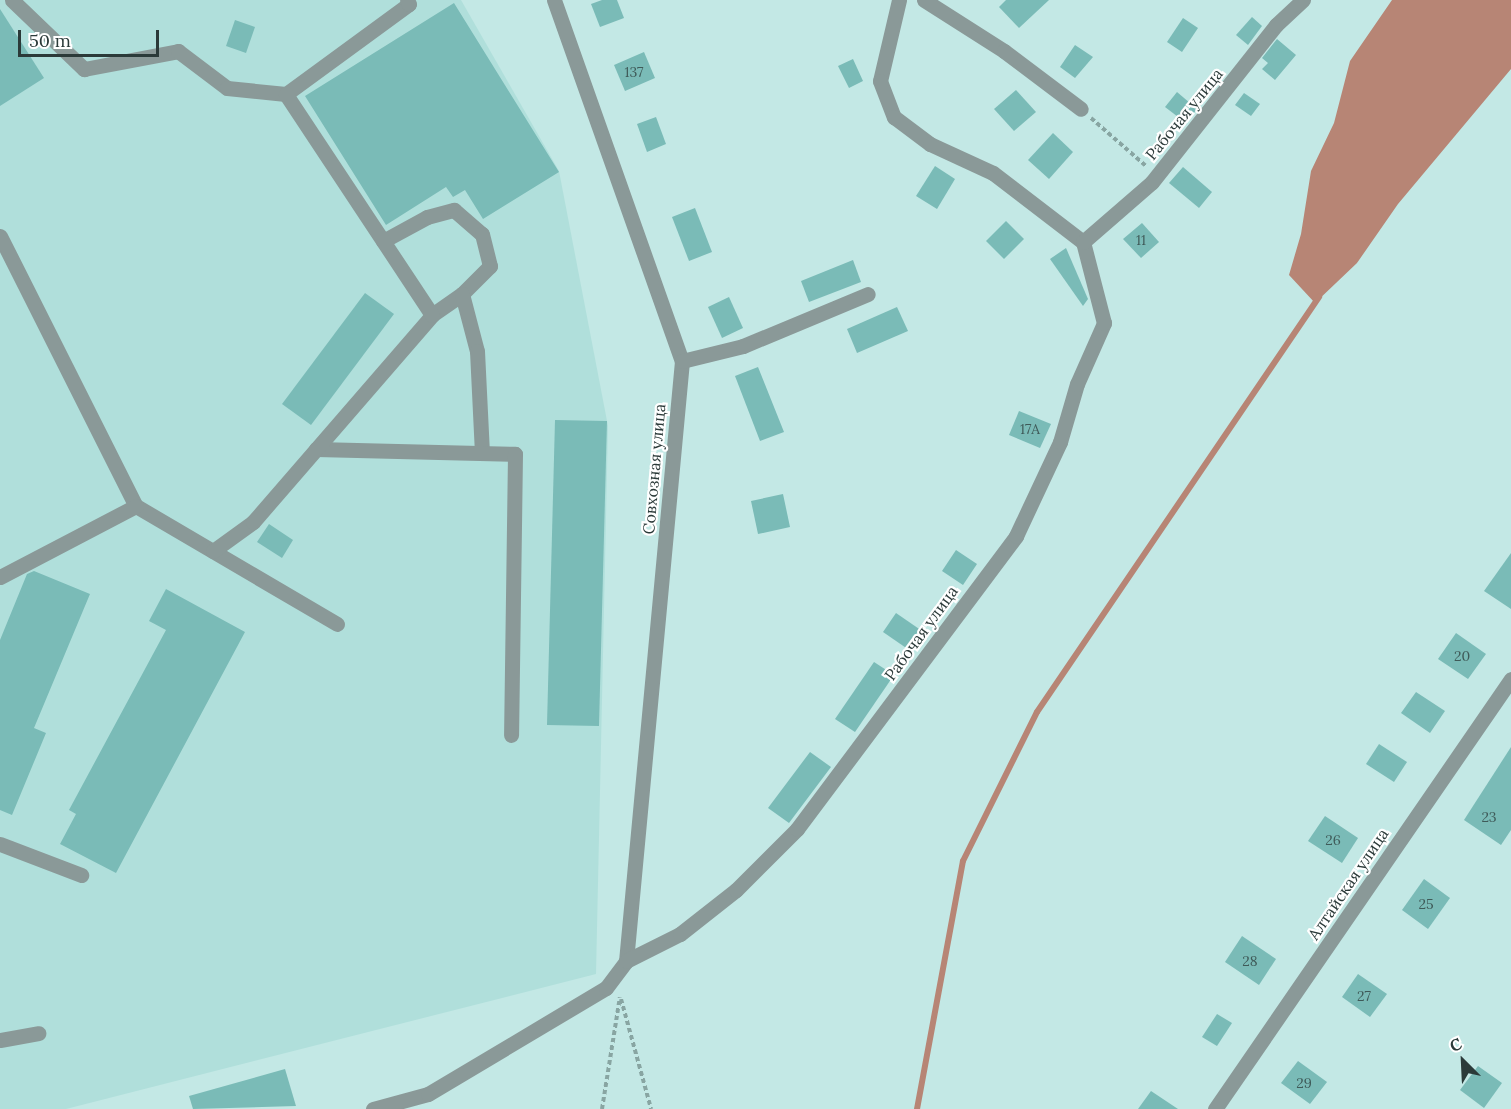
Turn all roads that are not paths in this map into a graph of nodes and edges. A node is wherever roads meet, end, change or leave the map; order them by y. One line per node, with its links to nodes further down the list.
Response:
1 (12, 0): 7 (street)
2 (407, 0): 7 (street)
3 (554, 0): 15 (street, Совхозная улица)
4 (899, 0): 11 (street)
5 (924, 0): 8 (street)
6 (1303, 0): 11 (street, Рабочая улица)
7 (286, 94): 10 (street)
8 (1081, 109)
9 (0, 236): 18 (street)
10 (383, 241): 12 (street); 14 (street)
11 (1083, 242): 26 (street, Рабочая улица)
12 (462, 294): 14 (street); 17 (street)
13 (868, 294): 15 (street)
14 (432, 315): 16 (street)
15 (682, 361): 26 (street, Совхозная улица)
16 (316, 449): 17 (street); 19 (street)
17 (482, 453): 23 (street)
18 (136, 506): 19 (street); 20 (street)
19 (213, 551): 21 (street)
20 (0, 577)
21 (337, 624)
22 (1511, 679): 30 (street, Алтайская улица)
23 (511, 735)
24 (0, 844): 25 (street)
25 (81, 875)
26 (626, 961): 29 (street)
27 (38, 1033): 28 (street)
28 (0, 1040)
29 (373, 1109)
30 (1215, 1109)

